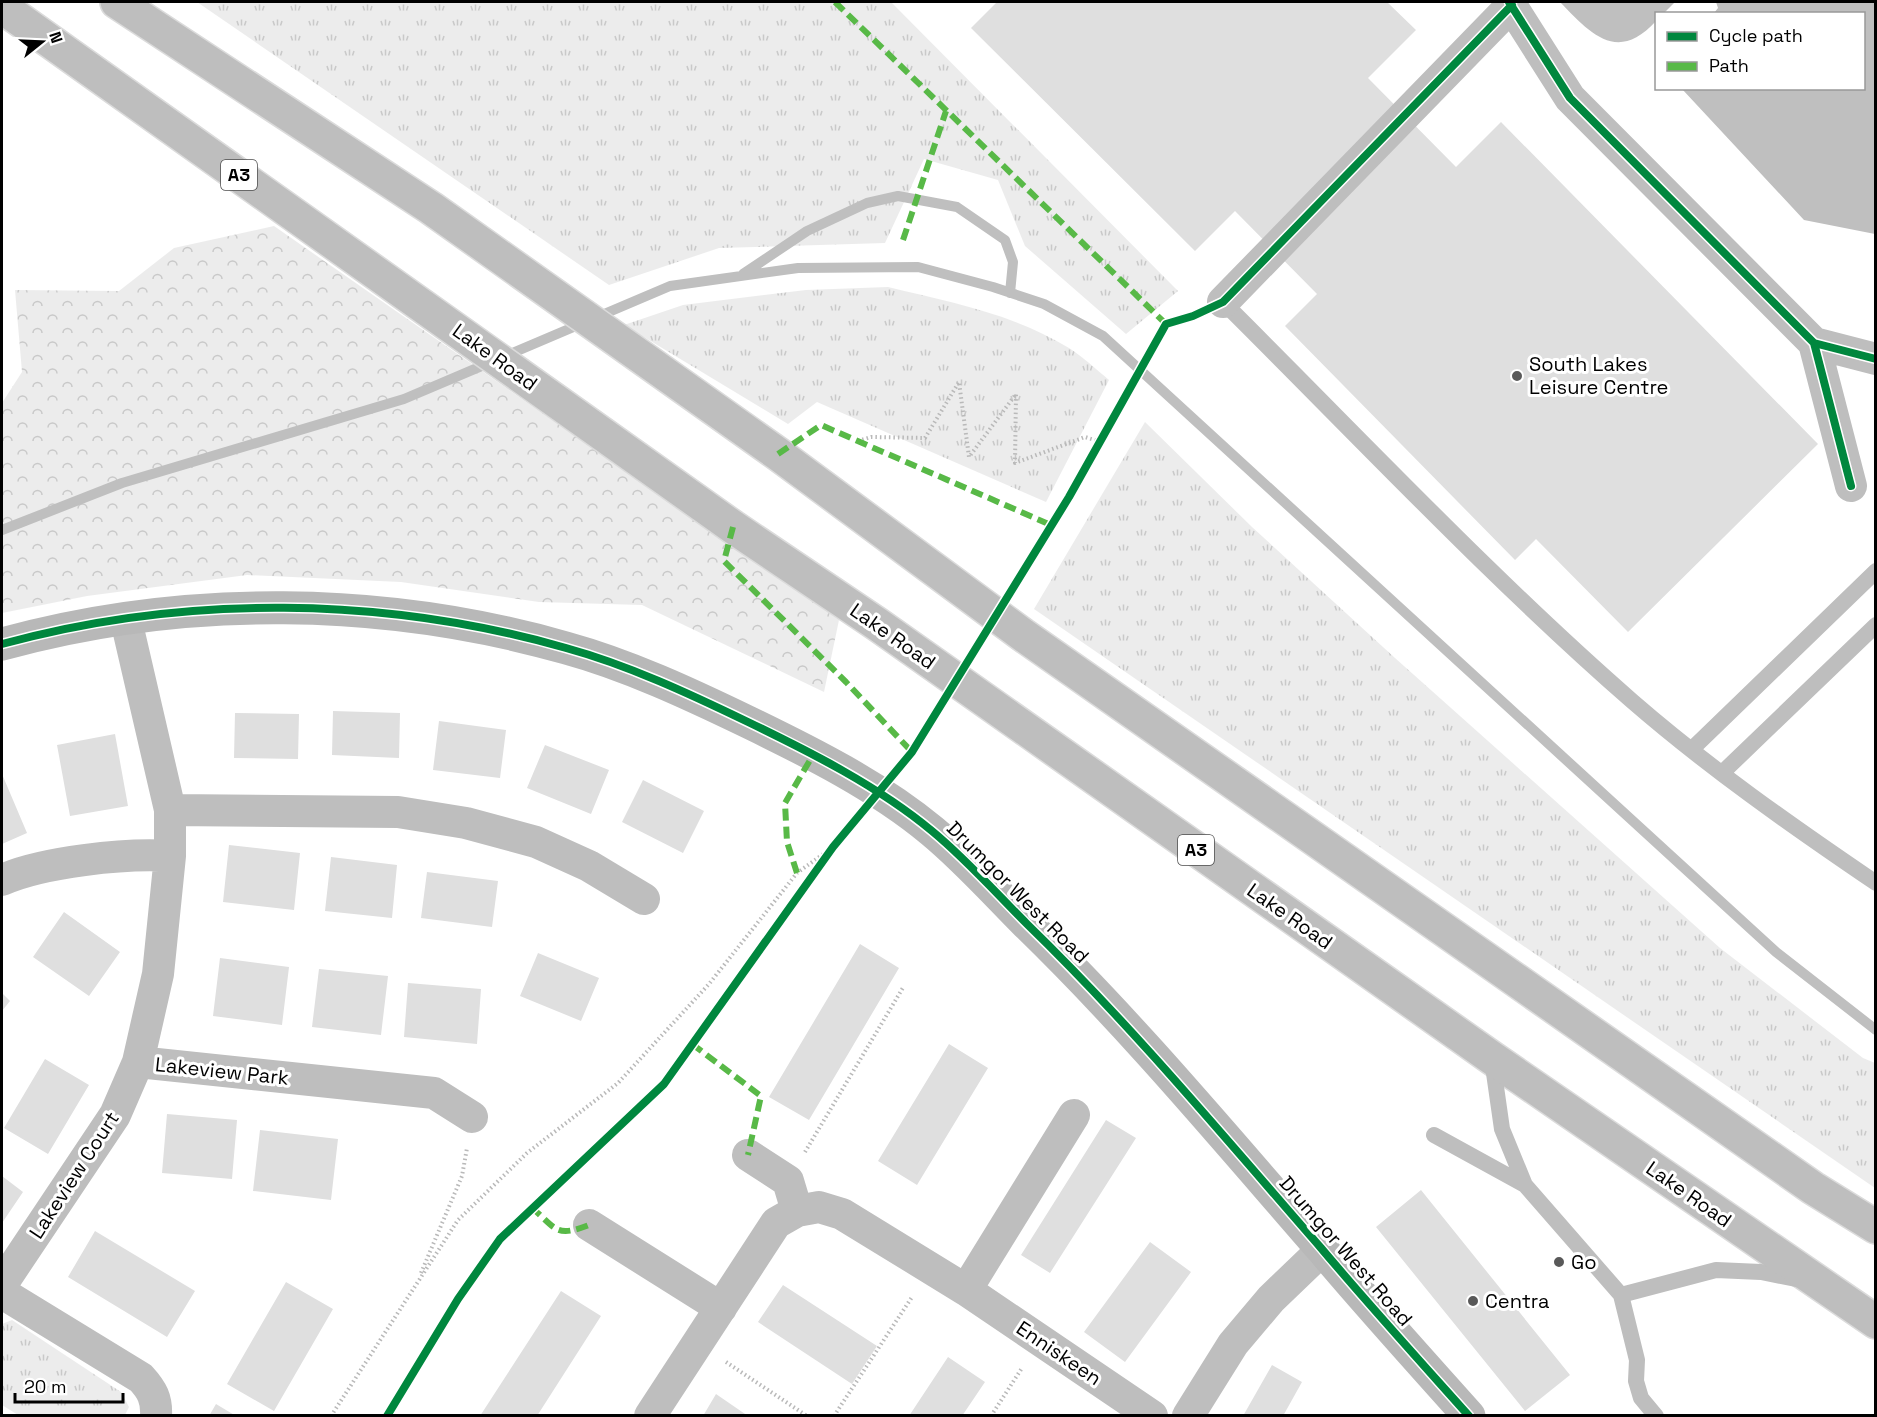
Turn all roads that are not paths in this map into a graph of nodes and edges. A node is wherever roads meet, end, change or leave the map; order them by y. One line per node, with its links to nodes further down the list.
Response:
1 (117, 2): 28 (highway)
2 (1510, 3): 4 (street); 5 (street)
3 (2, 7): 19 (highway, Lake Road / A3)
4 (1223, 302): 12 (lane)
5 (1814, 343): 6 (street); 7 (street)
6 (1875, 359)
7 (1851, 486)
8 (1875, 572): 12 (lane)
9 (126, 620): 11 (street, Drumgor West Road); 14 (street, Lakeview Park); 29 (street, Drumgor West Road)
10 (1875, 625): 13 (lane)
11 (2, 644)
12 (1692, 749): 13 (lane)
13 (1722, 773): 17 (lane)
14 (170, 810): 15 (street, Lakeview Park); 18 (street)
15 (170, 856): 16 (street); 20 (street, Lakeview Park)
16 (2, 880)
17 (1875, 883)
18 (644, 899)
19 (1492, 1058): 25 (lane); 31 (highway, Lake Road / A3)
20 (138, 1062): 22 (street, Lakeview Park); 30 (street, Lakeview Court)
21 (1074, 1115): 32 (street)
22 (472, 1117)
23 (1434, 1135): 25 (lane)
24 (748, 1155): 26 (street)
25 (1525, 1185): 34 (lane)
26 (797, 1211): 32 (street, Enniskeen); 35 (street)
27 (589, 1225): 35 (street)
28 (1875, 1227)
29 (1322, 1250): 40 (street); 41 (street, Drumgor West Road)
30 (2, 1284)
31 (1822, 1285): 34 (lane); 36 (highway, Lake Road / A3)
32 (966, 1290): 39 (street, Enniskeen)
33 (2, 1293): 37 (street)
34 (1621, 1295): 42 (lane)
35 (721, 1308): 38 (street)
36 (1875, 1322)
37 (156, 1416)
38 (650, 1416)
39 (1152, 1416)
40 (1188, 1416)
41 (1469, 1416)
42 (1656, 1416)

